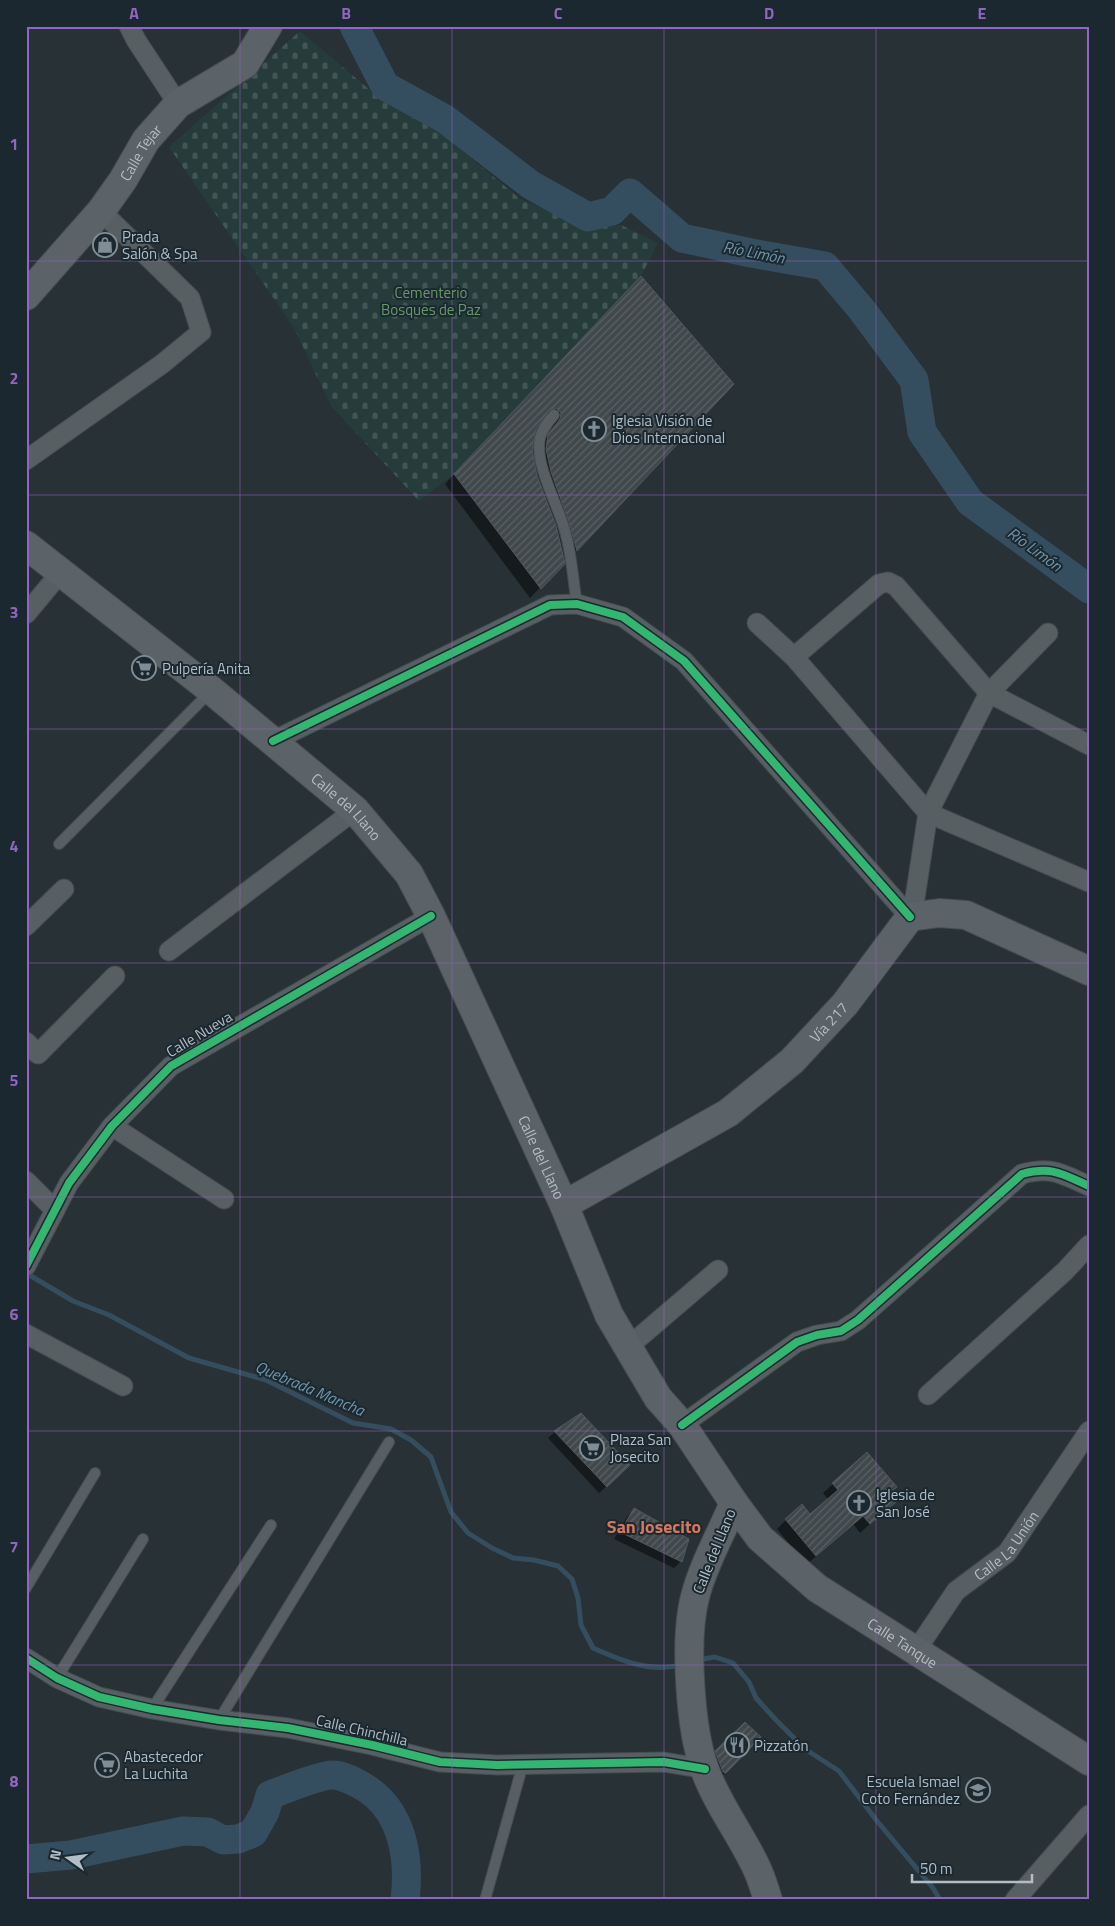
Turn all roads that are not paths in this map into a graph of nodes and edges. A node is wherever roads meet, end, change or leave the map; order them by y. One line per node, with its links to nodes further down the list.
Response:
1 (129, 26): 3 (street)
2 (268, 26): 3 (main road, Calle Tejar)
3 (178, 104): 4 (main road, Calle Tejar)
4 (101, 211): 5 (main road, Calle Tejar); 7 (street)
5 (26, 296)
6 (554, 415): 10 (lane)
7 (26, 460)
8 (26, 545): 9 (main road, Calle del Llano)
9 (61, 572): 11 (street); 15 (main road, Calle del Llano)
10 (577, 604): 17 (street); 25 (street)
11 (26, 614)
12 (757, 623): 14 (street)
13 (1048, 633): 16 (street)
14 (794, 657): 16 (street); 20 (street)
15 (211, 690): 17 (main road, Calle del Llano); 21 (lane)
16 (989, 693): 18 (street); 20 (street)
17 (273, 740): 19 (main road, Calle del Llano)
18 (1089, 745)
19 (355, 810): 24 (main road, Calle del Llano); 27 (street)
20 (928, 813): 22 (street); 25 (street)
21 (59, 844)
22 (1089, 882)
23 (64, 889): 26 (street)
24 (431, 916): 31 (street, Calle Nueva); 35 (main road, Calle del Llano)
25 (910, 917): 28 (main road); 35 (main road, Vía 217)
26 (26, 926)
27 (168, 951)
28 (1089, 971)
29 (116, 976): 30 (street)
30 (26, 1042)
31 (112, 1126): 34 (street); 36 (street, Calle Nueva)
32 (26, 1182): 36 (street)
33 (1089, 1186): 44 (street)
34 (224, 1199)
35 (564, 1205): 41 (main road, Calle del Llano)
36 (56, 1210): 38 (street, Calle Nueva)
37 (1089, 1245): 43 (street)
38 (26, 1266)
39 (718, 1270): 41 (street)
40 (26, 1334): 42 (street)
41 (628, 1347): 44 (main road, Calle del Llano)
42 (123, 1386)
43 (928, 1395)
44 (682, 1426): 48 (main road, Calle del Llano)
45 (1089, 1431): 52 (street, Calle La Unión)
46 (390, 1442): 56 (lane)
47 (95, 1473): 51 (lane)
48 (734, 1503): 52 (main road, Calle Tanque); 59 (main road, Calle del Llano)
49 (271, 1525): 55 (lane)
50 (143, 1539): 54 (lane)
51 (26, 1588)
52 (915, 1652): 57 (main road, Calle Tanque)
53 (26, 1658): 54 (street, Calle Chinchilla)
54 (57, 1678): 55 (street, Calle Chinchilla)
55 (152, 1710): 56 (street, Calle Chinchilla)
56 (219, 1720): 58 (street, Calle Chinchilla)
57 (1087, 1757)
58 (523, 1764): 59 (street, Calle Chinchilla); 61 (lane)
59 (704, 1769): 62 (main road, Calle del Llano)
60 (1089, 1814): 63 (street)
61 (485, 1900)
62 (768, 1900)
63 (1015, 1900)

